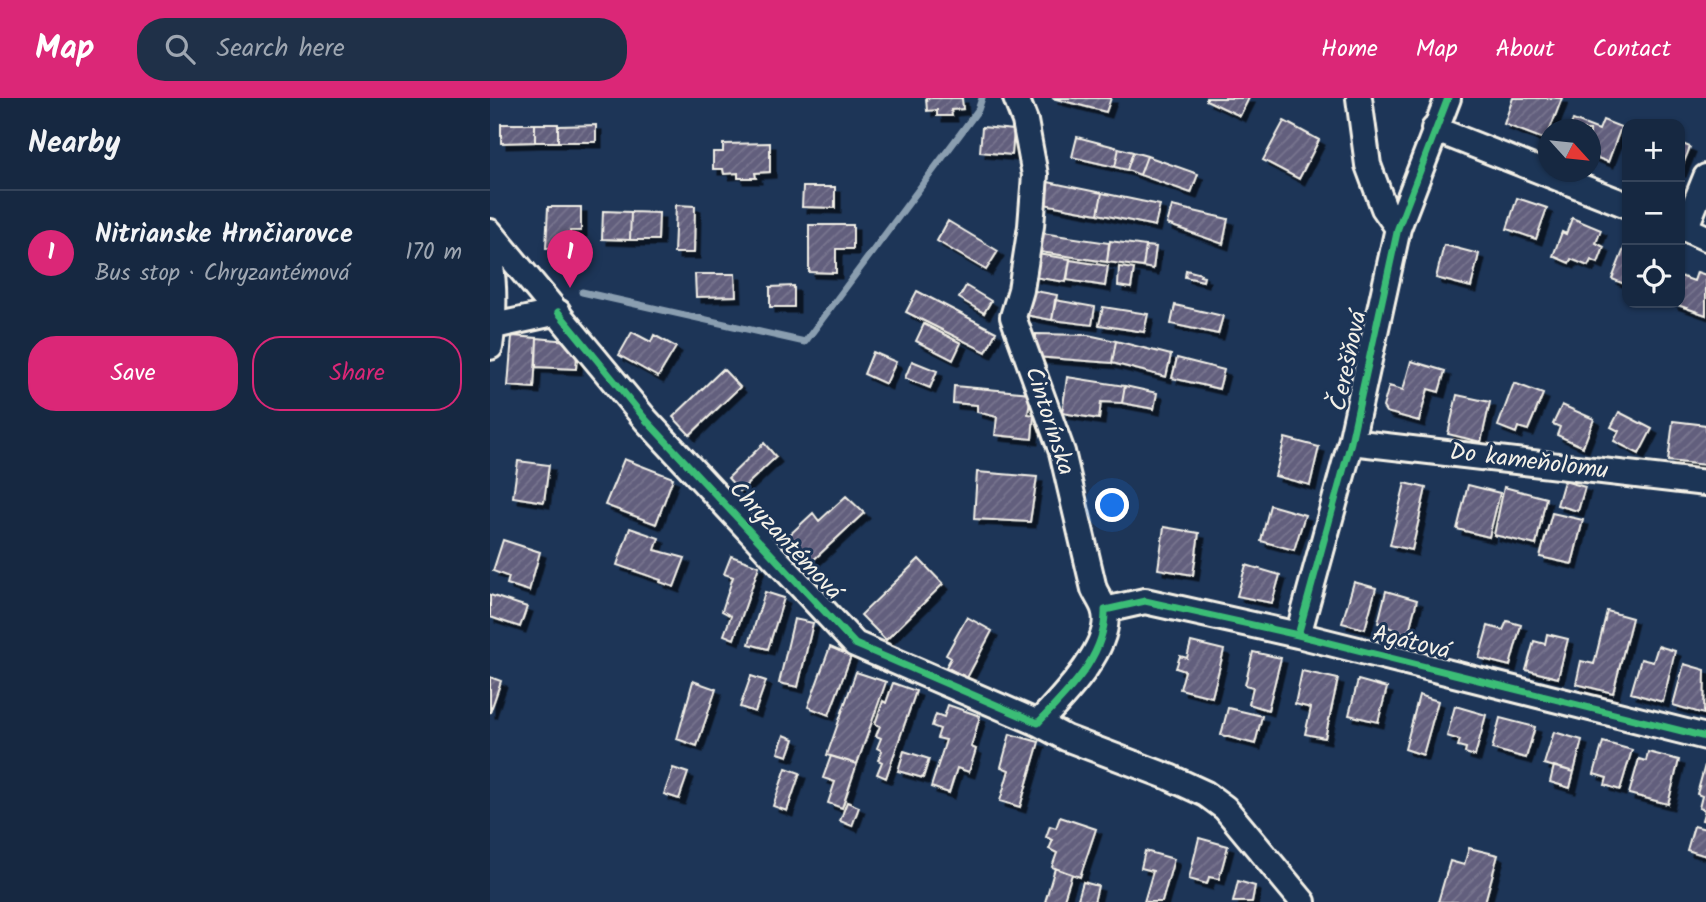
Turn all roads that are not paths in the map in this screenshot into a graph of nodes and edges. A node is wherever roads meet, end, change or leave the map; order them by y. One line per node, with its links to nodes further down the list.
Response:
1 (1016, 98): 15 (street, Cintorínska)
2 (1359, 98): 7 (street)
3 (1448, 98): 4 (street, Čerešňová)
4 (1434, 129): 6 (street); 7 (street, Čerešňová)
5 (1706, 177): 8 (street)
6 (1622, 203)
7 (1398, 228): 13 (street, Čerešňová)
8 (1690, 231)
9 (490, 232): 11 (street, Chryzantémová)
10 (490, 260): 12 (street)
11 (558, 312): 12 (street); 17 (street, Chryzantémová)
12 (491, 334)
13 (1351, 442): 14 (street, Do kameňolomu); 16 (street, Čerešňová)
14 (1706, 483)
15 (1105, 610): 16 (street, Agátová); 17 (street)
16 (1298, 635): 18 (street, Agátová)
17 (1038, 723): 19 (street, Chryzantémová)
18 (1706, 737)
19 (1301, 902)

